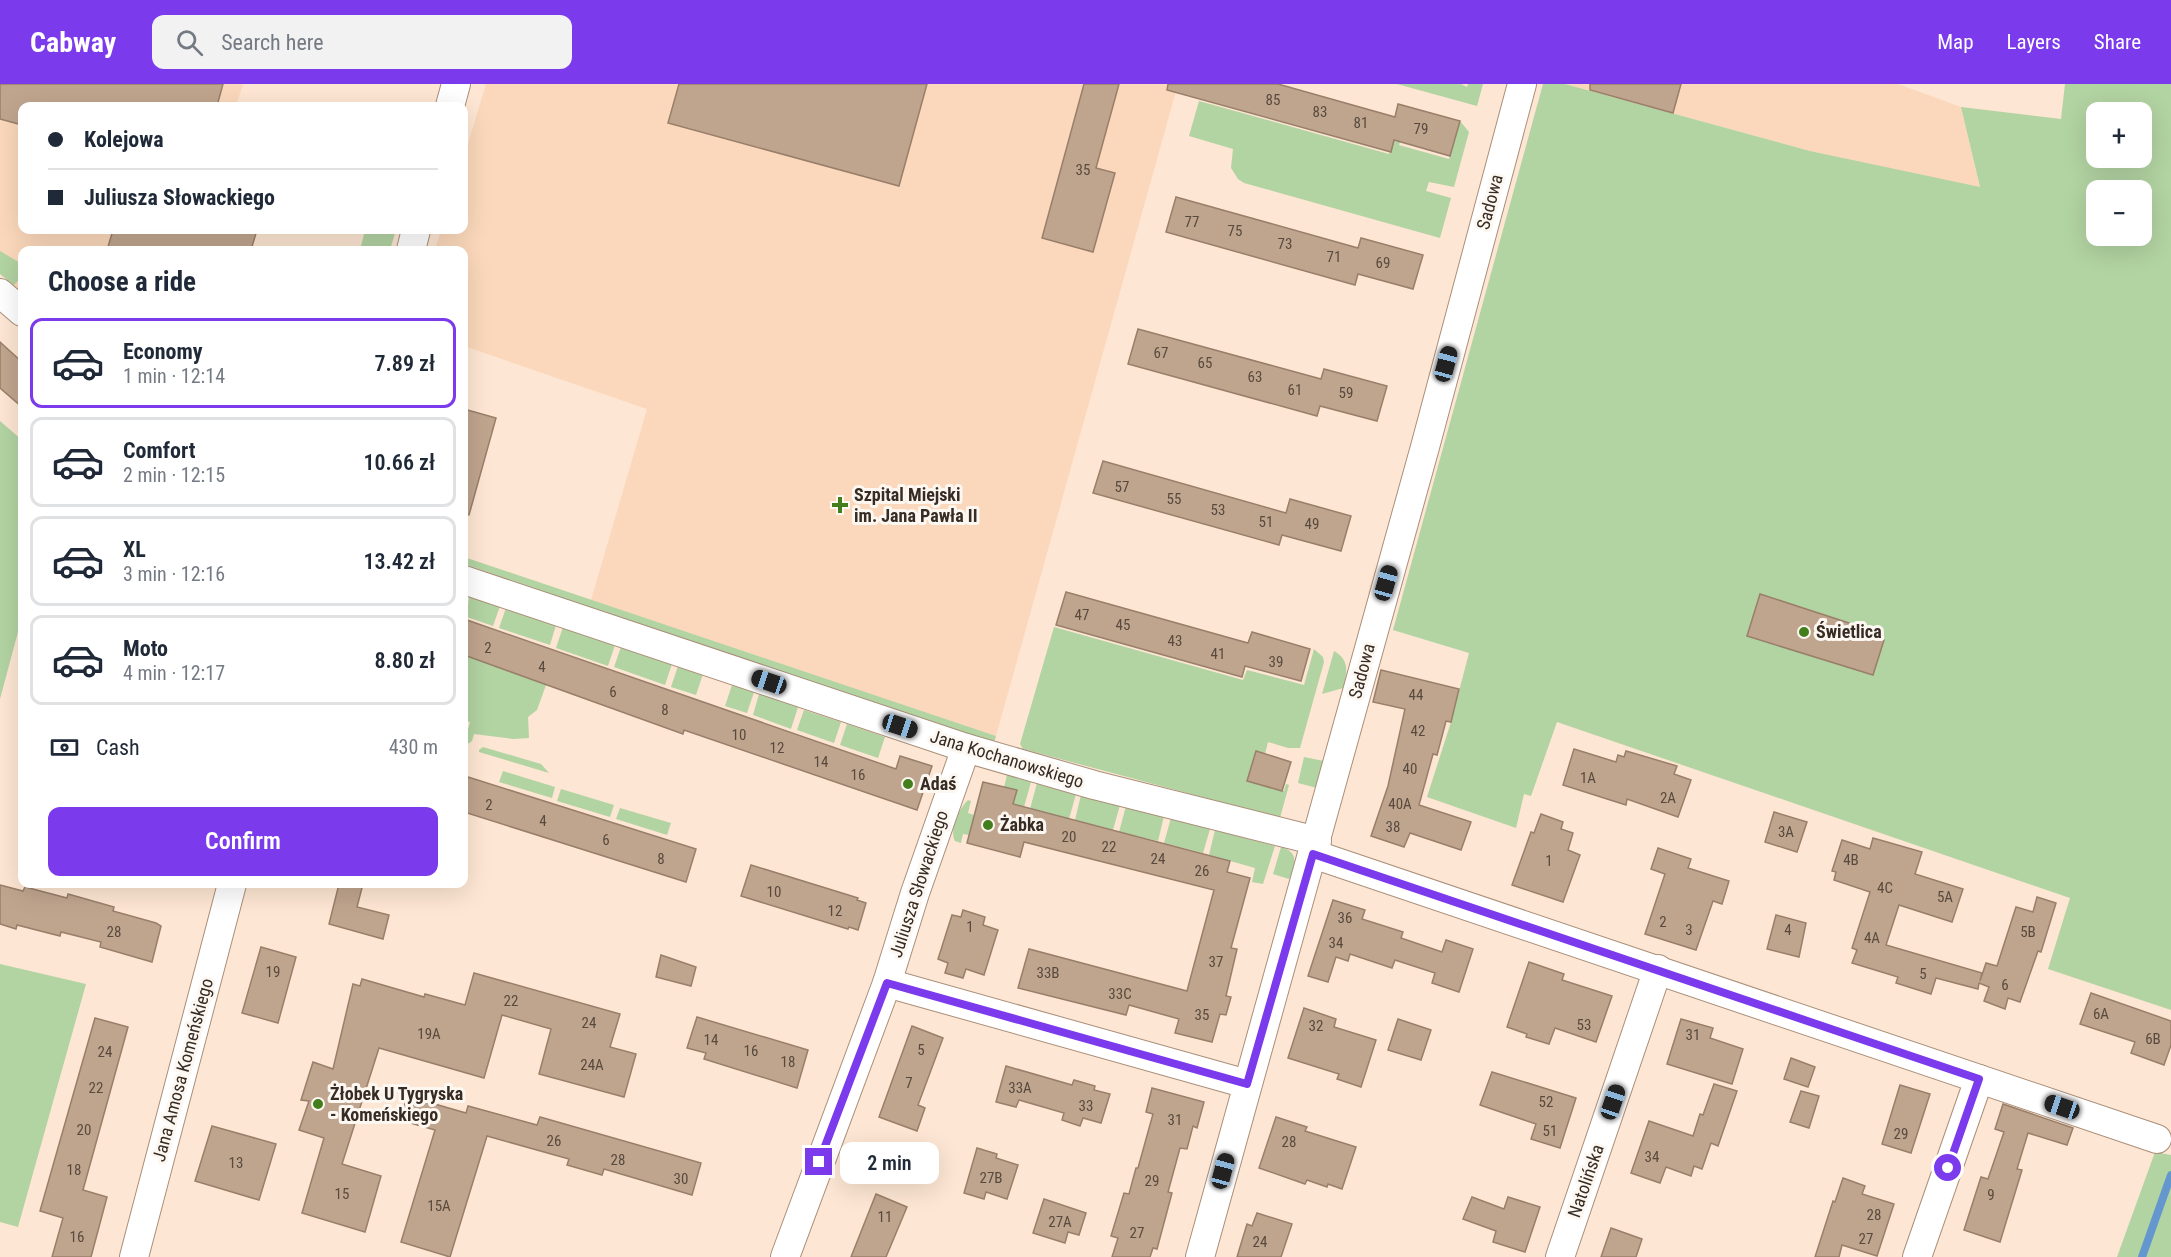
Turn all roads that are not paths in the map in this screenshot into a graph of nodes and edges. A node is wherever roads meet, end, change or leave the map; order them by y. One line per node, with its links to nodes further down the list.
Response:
1 (456, 84): 3 (street)
2 (1522, 84): 8 (street, Sadowa)
3 (451, 102)
4 (0, 293): 5 (street)
5 (18, 309)
6 (468, 581): 7 (street, Jana Kochanowskiego)
7 (966, 748): 8 (street, Jana Kochanowskiego); 11 (street, Juliusza Słowackiego)
8 (1315, 848): 10 (street, Jana Kochanowskiego); 13 (street, Sadowa)
9 (231, 888): 15 (street, Jana Amosa Komeńskiego)
10 (1658, 969): 12 (street, Jana Kochanowskiego); 18 (street, Natolińska)
11 (887, 983): 13 (street); 16 (street, Juliusza Słowackiego)
12 (1979, 1079): 14 (street, Jana Kochanowskiego); 19 (street)
13 (1247, 1084): 17 (street, Sadowa)
14 (2157, 1139)
15 (134, 1257)
16 (785, 1257)
17 (1200, 1257)
18 (1560, 1257)
19 (1917, 1257)

